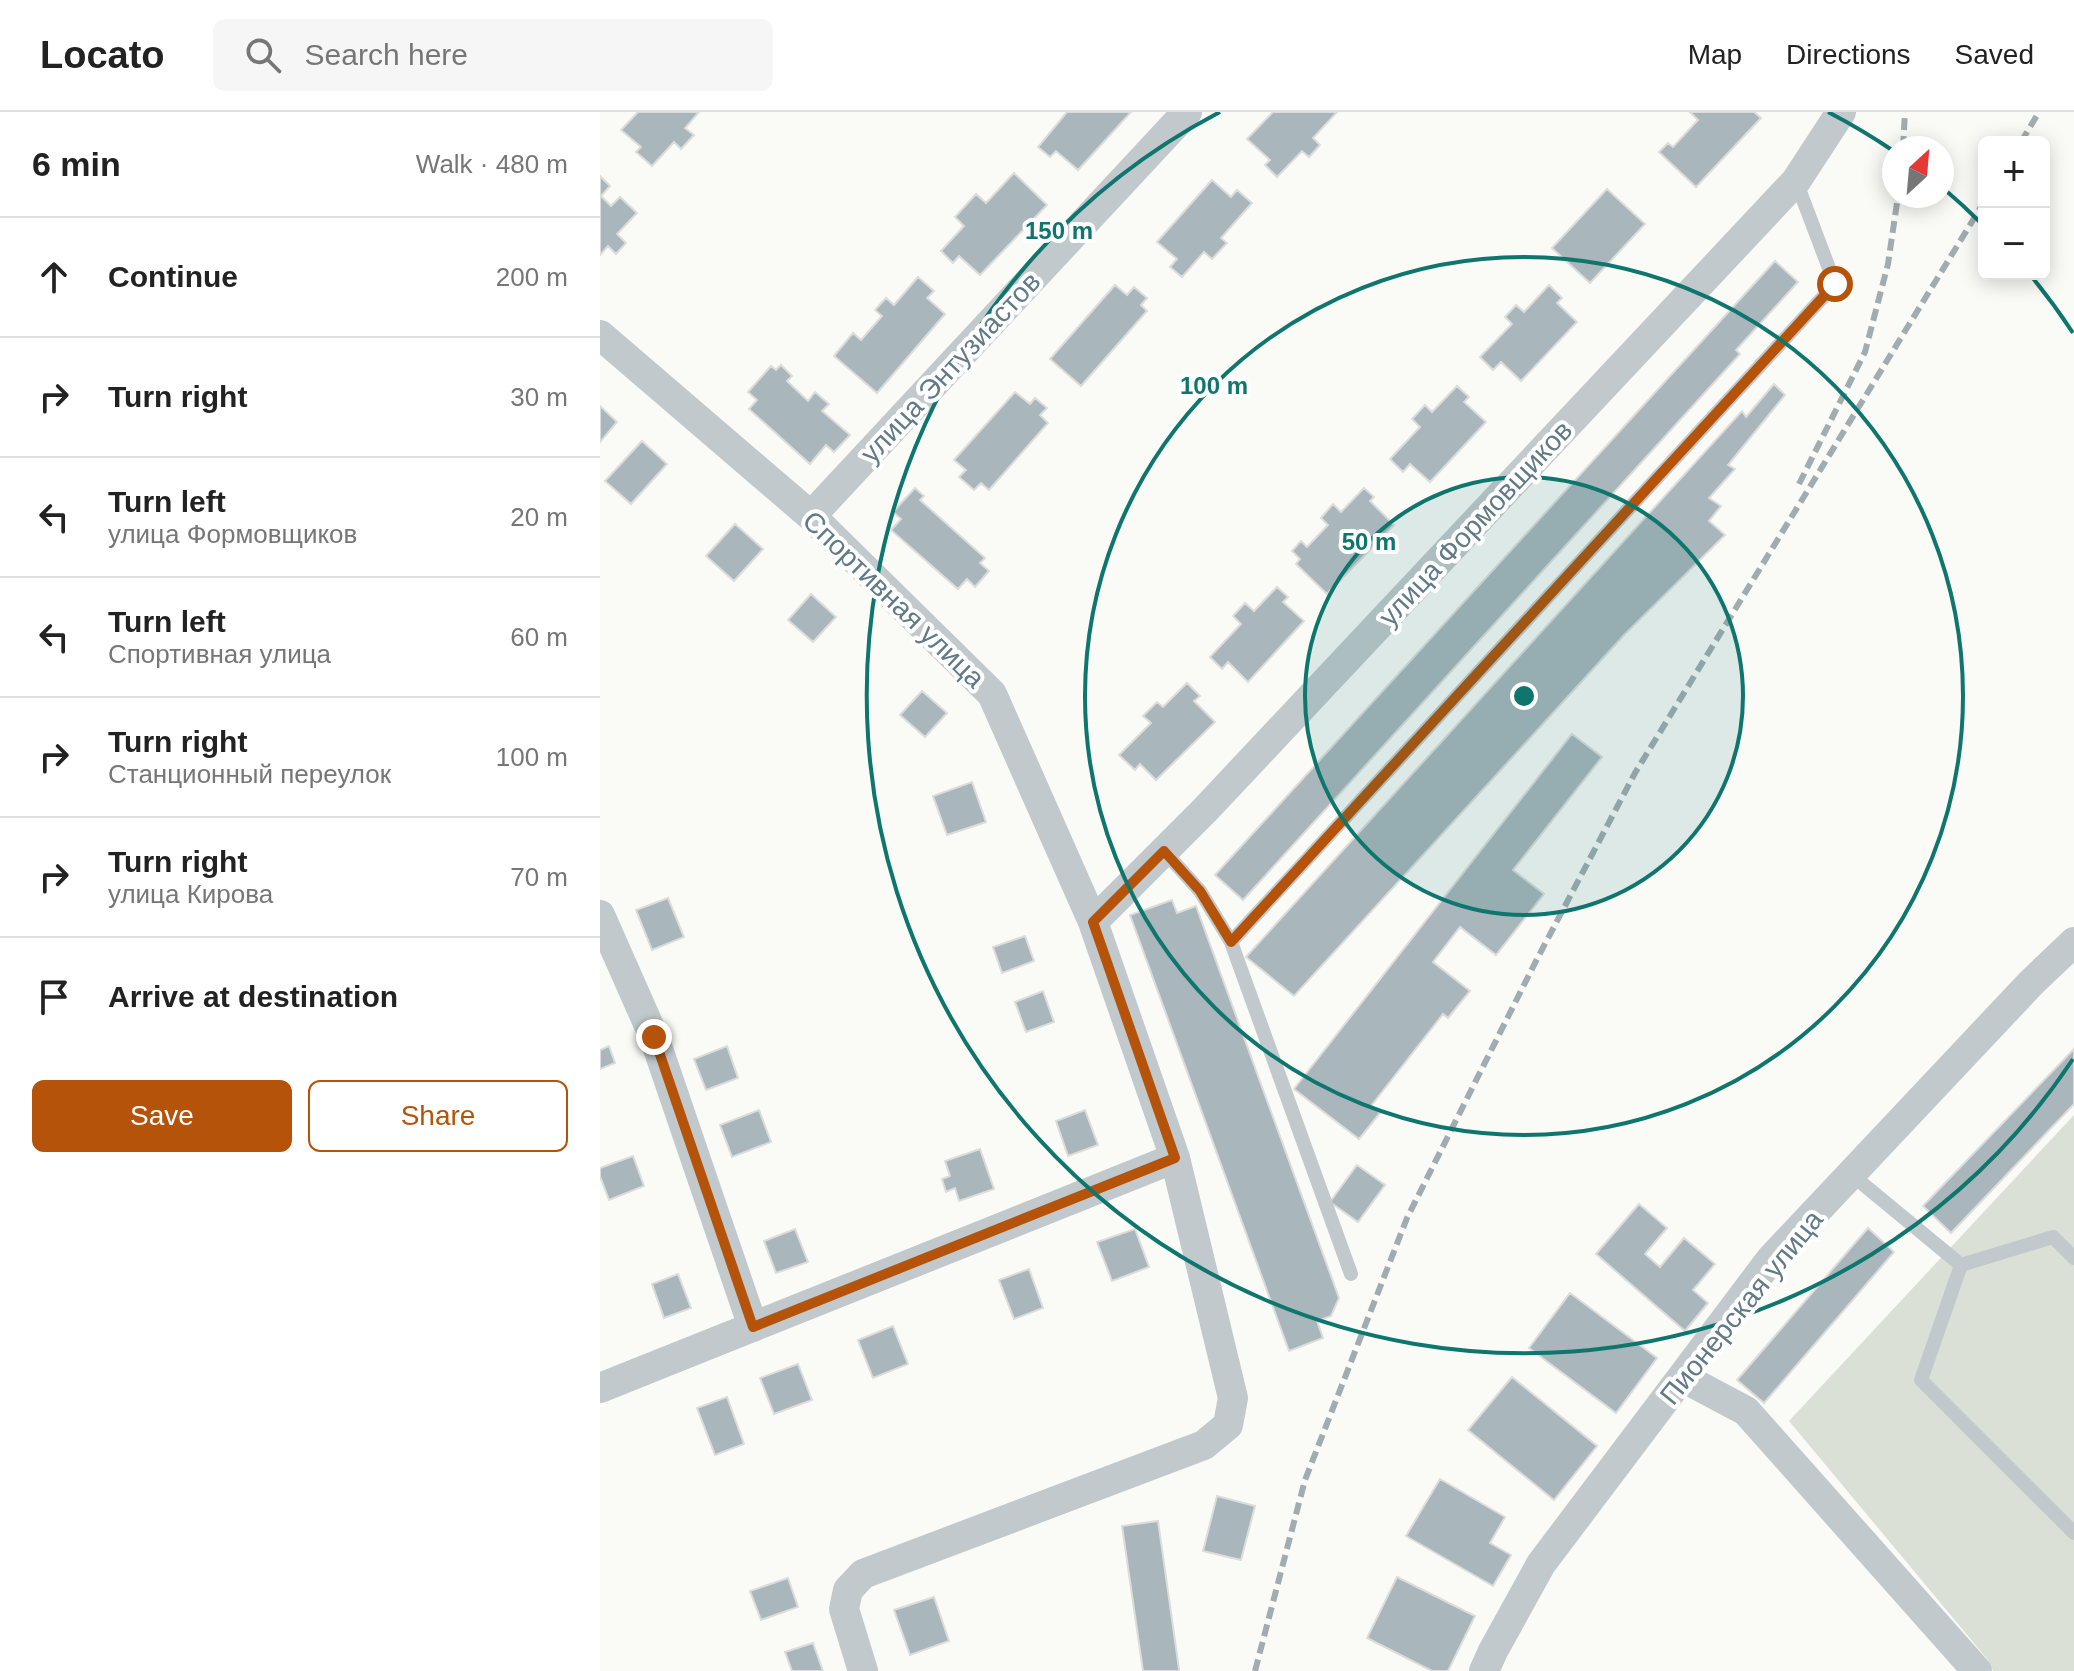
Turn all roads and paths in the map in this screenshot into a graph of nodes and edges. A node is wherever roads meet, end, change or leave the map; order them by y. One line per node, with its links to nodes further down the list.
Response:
1 (1187, 112): 5 (street, улица Энтузиастов)
2 (1841, 112): 3 (street, улица Формовщиков)
3 (1796, 181): 6 (street, улица Формовщиков); 9 (lane)
4 (600, 335): 5 (street, Спортивная улица)
5 (811, 516): 8 (street, Спортивная улица)
6 (1164, 851): 8 (street, улица Формовщиков); 9 (lane)
7 (600, 915): 16 (street)
8 (1093, 922): 11 (street, Спортивная улица)
9 (1231, 942): 15 (lane)
10 (2074, 942): 12 (street, Пионерская улица)
11 (1175, 1158): 16 (street); 20 (street, Спортивная улица)
12 (1852, 1175): 14 (lane); 17 (street, Пионерская улица)
13 (2074, 1258): 14 (lane)
14 (1961, 1265): 19 (lane)
15 (1351, 1274)
16 (753, 1327): 18 (street)
17 (1682, 1377): 21 (street, Пионерская улица); 22 (street)
18 (600, 1388)
19 (2074, 1533)
20 (863, 1671)
21 (1484, 1671)
22 (1977, 1671)

